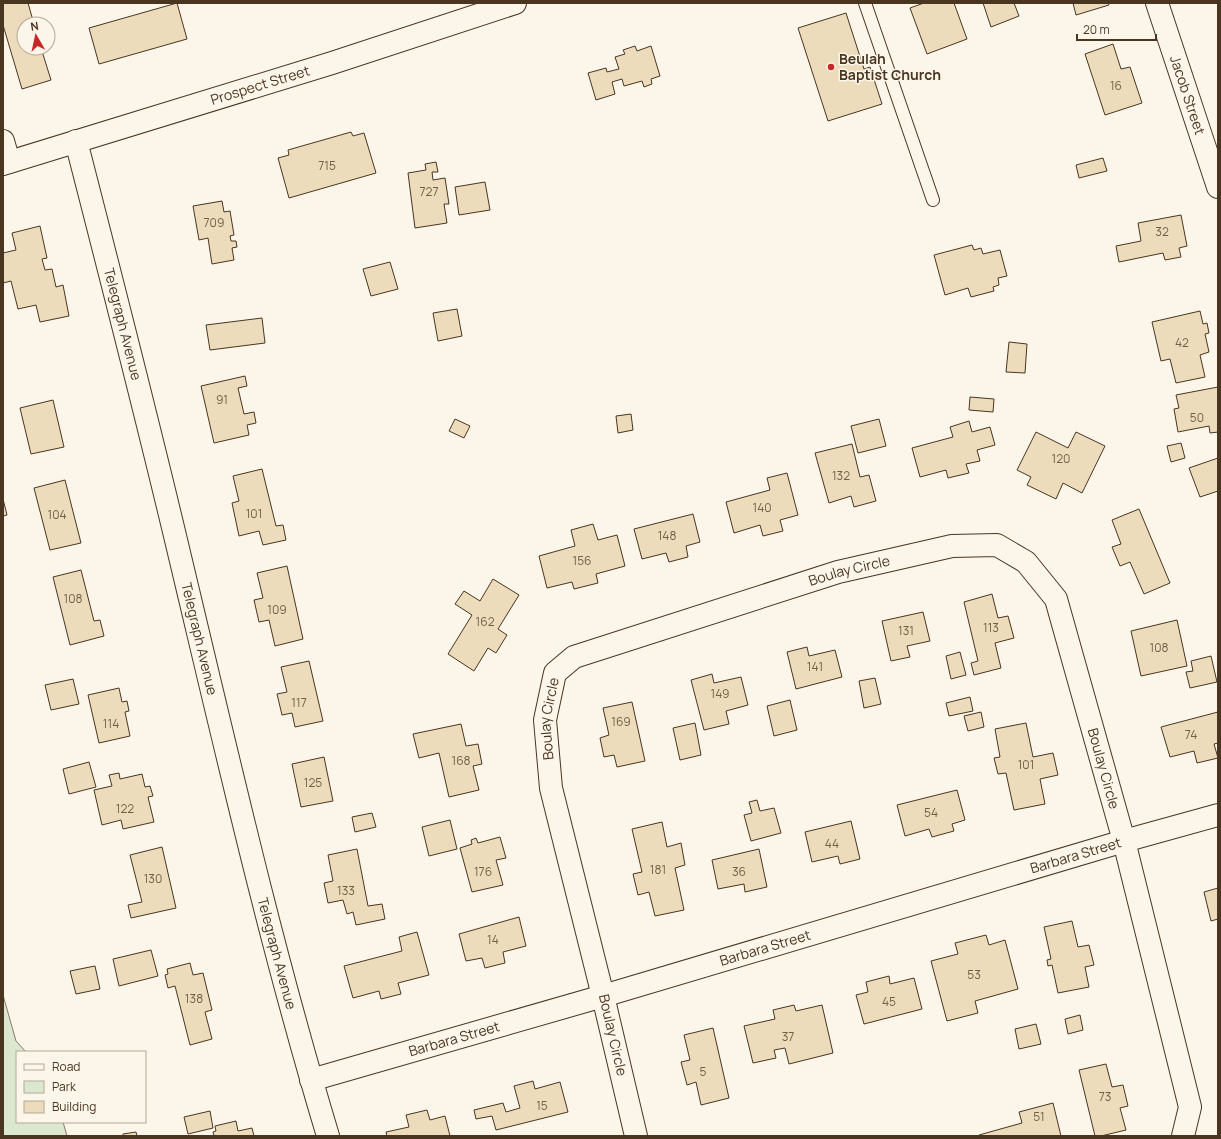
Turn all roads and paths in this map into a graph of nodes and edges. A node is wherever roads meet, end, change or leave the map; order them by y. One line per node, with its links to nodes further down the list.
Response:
1 (515, 3): 4 (street, Prospect Street)
2 (865, 3): 8 (lane)
3 (1157, 3): 7 (street, Jacob Street)
4 (76, 141): 6 (street, Prospect Street); 12 (street, Telegraph Avenue)
5 (3, 142): 6 (street)
6 (6, 163)
7 (1218, 187)
8 (934, 200)
9 (1218, 815): 10 (street, Barbara Street)
10 (1124, 841): 11 (street, Barbara Street); 11 (street, Boulay Circle); 15 (street, Boulay Circle)
11 (604, 996): 12 (street, Barbara Street); 14 (street, Boulay Circle)
12 (311, 1080): 13 (street, Telegraph Avenue)
13 (328, 1136)
14 (636, 1136)
15 (1183, 1136)

